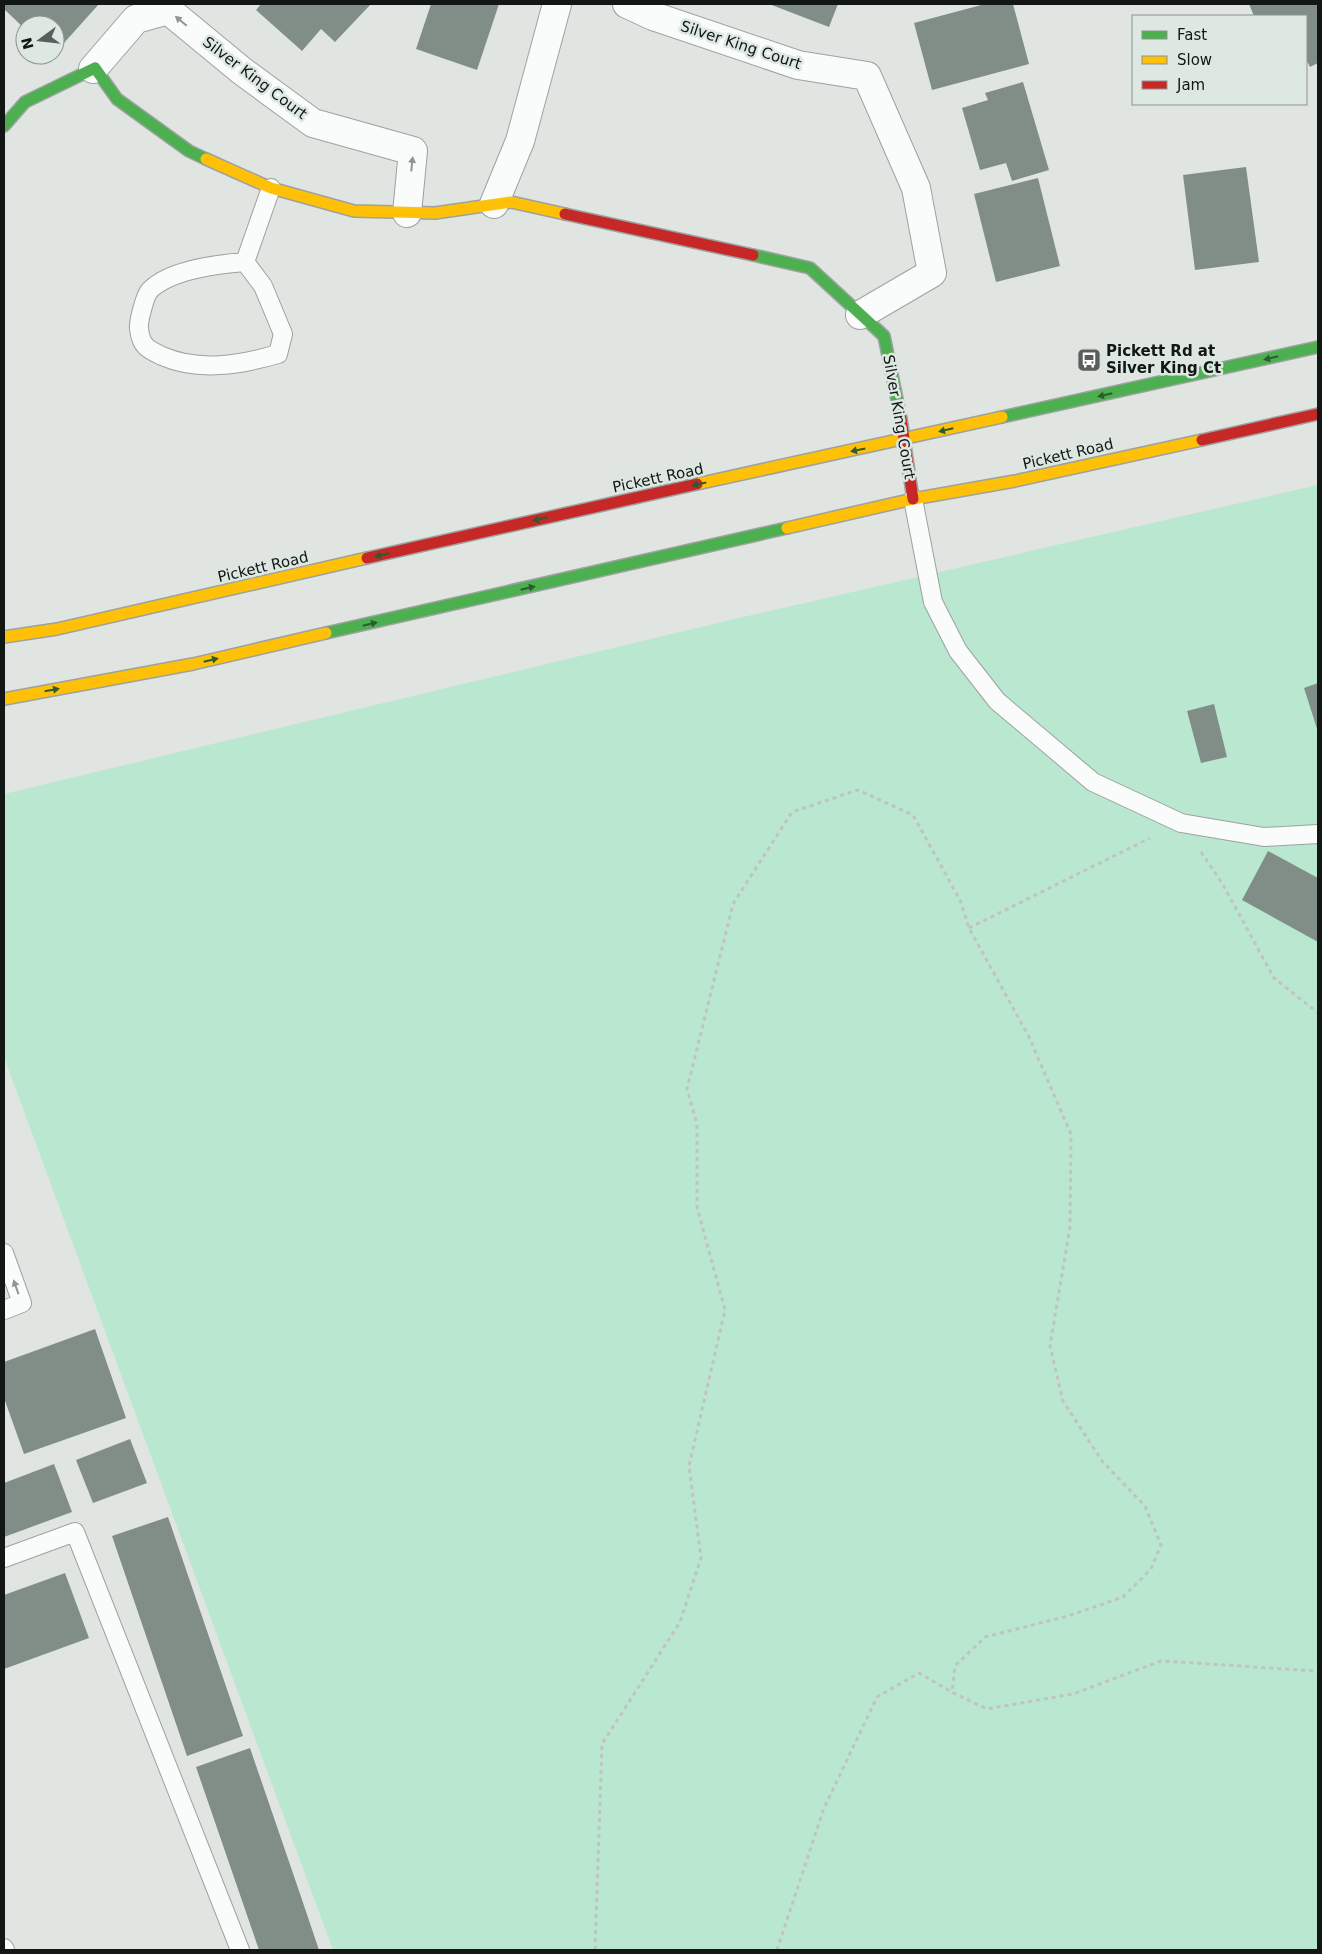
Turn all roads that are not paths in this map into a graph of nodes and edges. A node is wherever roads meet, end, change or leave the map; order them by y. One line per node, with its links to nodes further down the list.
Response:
1 (557, 4): 6 (street)
2 (627, 4): 9 (street, Silver King Court)
3 (93, 69): 4 (main road, Silver King Court); 5 (main road, Silver King Court); 7 (street, Silver King Court, one-way to 3)
4 (4, 126)
5 (271, 188): 7 (main road, Silver King Court); 8 (lane)
6 (494, 204): 7 (main road, Silver King Court); 9 (main road, Silver King Court)
7 (407, 213)
8 (244, 262): 8 (lane)
9 (860, 315): 12 (main road, Silver King Court)
10 (1318, 347): 12 (main road, Pickett Road, one-way to 12)
11 (1318, 414): 13 (main road, Pickett Road)
12 (905, 440): 13 (main road, Silver King Court); 14 (main road, Pickett Road, one-way to 14)
13 (913, 500): 15 (main road, Pickett Road, one-way to 13); 16 (lane)
14 (4, 637)
15 (4, 699)
16 (1318, 834)
17 (4, 1253): 18 (lane, one-way to 17)
18 (4, 1310)
19 (4, 1558): 20 (lane)
20 (240, 1950)

